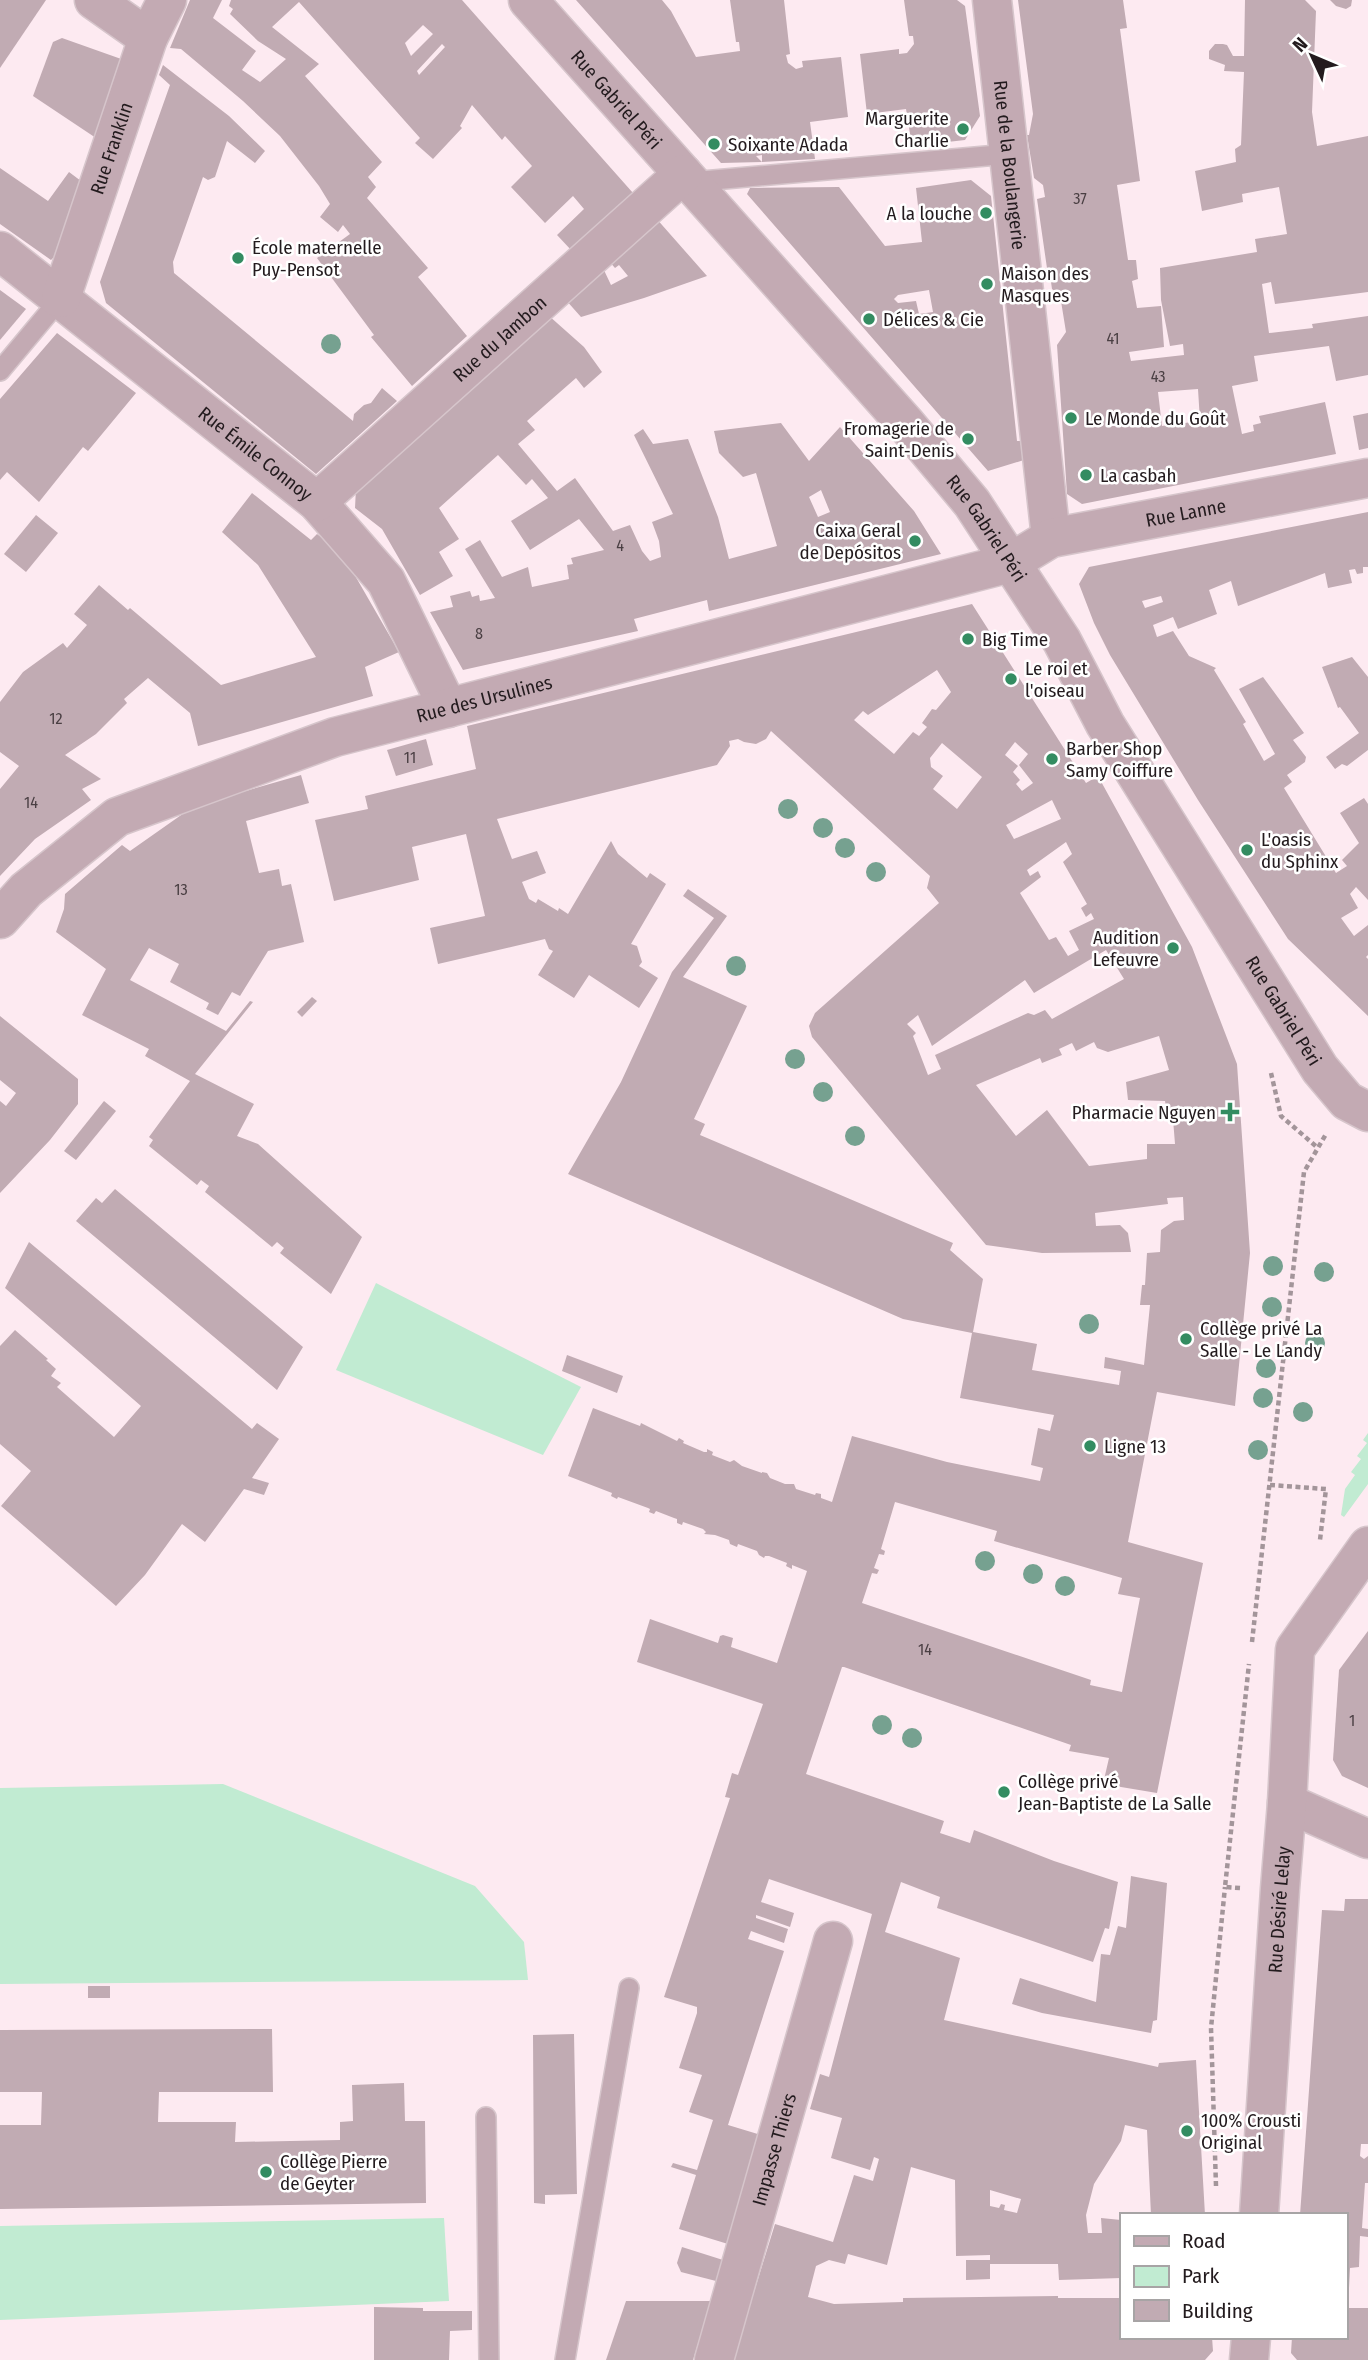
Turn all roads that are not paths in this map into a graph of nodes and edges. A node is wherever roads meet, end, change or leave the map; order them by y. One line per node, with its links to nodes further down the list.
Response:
1 (94, 0): 5 (street)
2 (167, 0): 5 (street, Rue Franklin)
3 (528, 0): 7 (street, Rue Gabriel Péri)
4 (992, 0): 6 (street, Rue de la Boulangerie)
5 (148, 38): 9 (street, Rue Franklin)
6 (1009, 154): 7 (lane); 13 (street, Rue de la Boulangerie)
7 (687, 178): 12 (street, Rue du Jambon); 14 (street, Rue Gabriel Péri)
8 (0, 251): 9 (street, Rue Émile Connoy)
9 (61, 298): 10 (lane); 12 (street, Rue Émile Connoy)
10 (0, 370)
11 (1368, 478): 13 (street, Rue Lanne)
12 (317, 502): 15 (street, Rue Émile Connoy)
13 (1051, 538): 14 (street, Rue Lanne)
14 (1010, 563): 15 (street, Rue des Ursulines); 17 (street, Rue Gabriel Péri)
15 (448, 708): 16 (street, Rue des Ursulines)
16 (0, 919)
17 (1358, 1107)
18 (1368, 1546): 19 (street, Rue Désiré Lelay)
19 (1287, 1802): 20 (street); 24 (street, Rue Désiré Lelay)
20 (1368, 1839)
21 (834, 1941): 28 (street, Impasse Thiers)
22 (629, 1987): 27 (lane)
23 (486, 2118): 26 (lane)
24 (1259, 2213)
25 (1251, 2339): 29 (street)
26 (489, 2360)
27 (565, 2360)
28 (714, 2360)
29 (1249, 2360)

